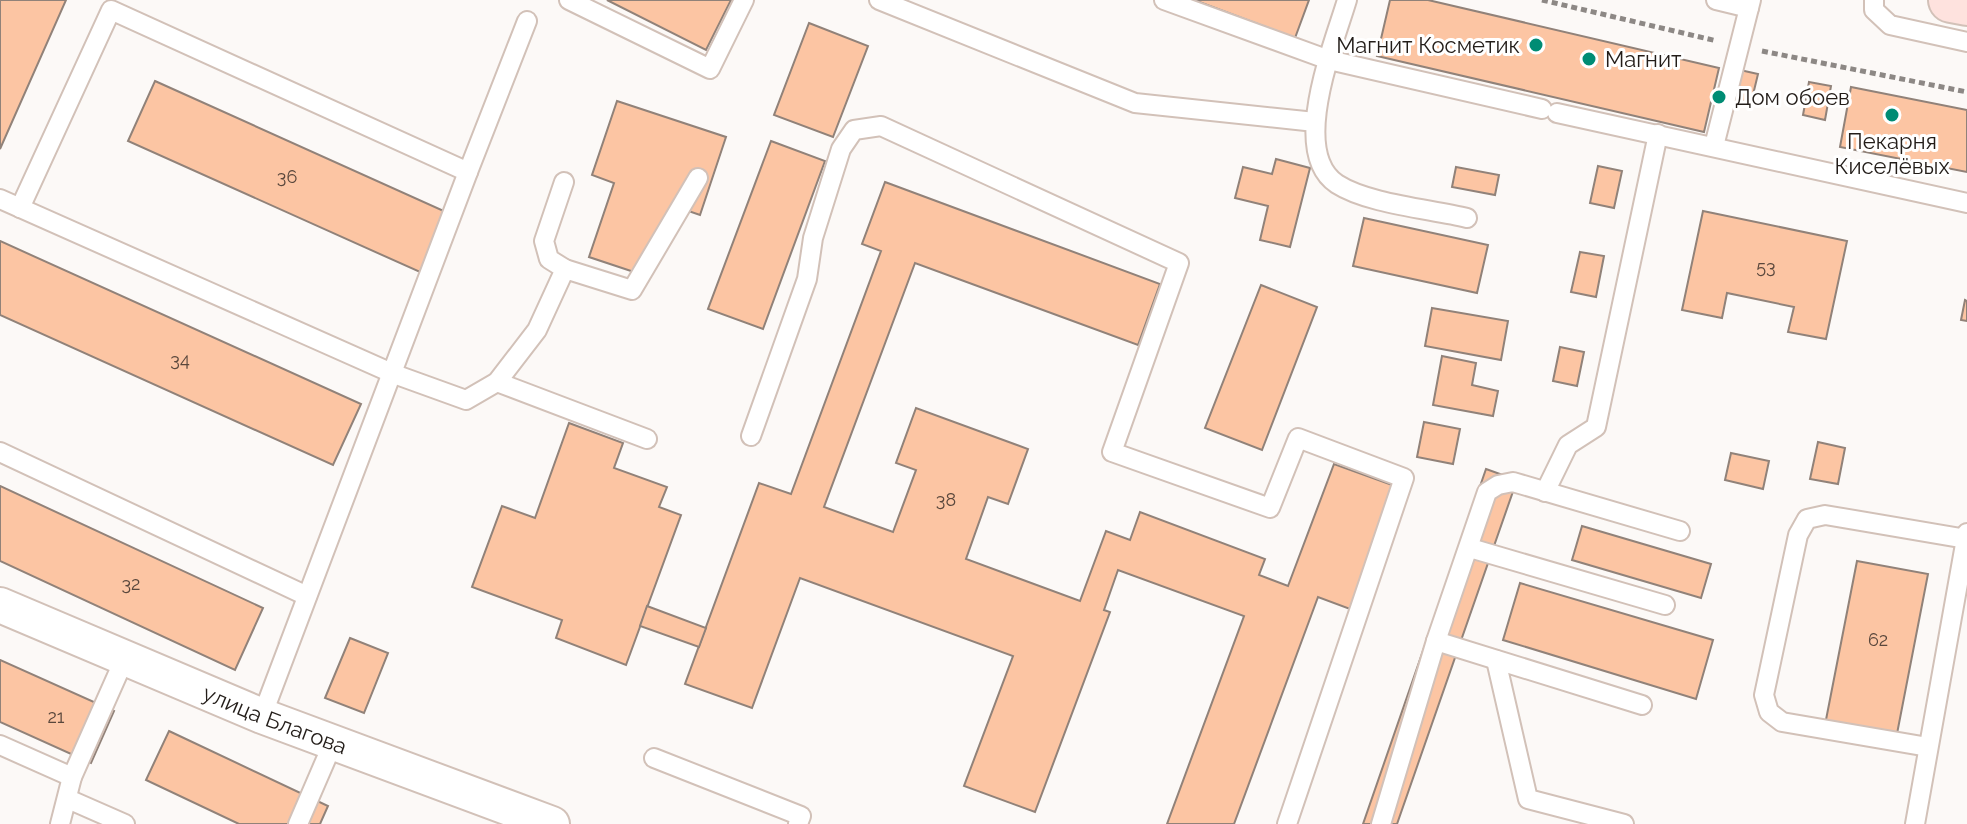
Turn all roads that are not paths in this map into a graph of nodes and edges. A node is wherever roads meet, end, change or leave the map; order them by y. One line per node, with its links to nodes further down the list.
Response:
1 (569, 0): 2 (lane)
2 (744, 0)
3 (879, 0): 14 (lane)
4 (1164, 0): 13 (lane)
5 (1347, 0): 13 (lane)
6 (1716, 0): 10 (lane)
7 (1874, 0): 12 (lane)
8 (1951, 0): 9 (main road)
9 (1967, 3)
10 (1750, 4): 16 (lane)
11 (527, 21): 17 (lane)
12 (1967, 42)
13 (1329, 60): 14 (lane); 15 (lane)
14 (1315, 122): 23 (lane)
15 (1658, 134): 16 (lane); 30 (lane)
16 (1714, 146): 21 (lane)
17 (468, 172): 22 (lane); 25 (lane)
18 (698, 178): 24 (lane)
19 (564, 182): 24 (lane)
20 (0, 199): 22 (lane)
21 (1967, 203)
22 (20, 208): 25 (lane)
23 (1467, 218)
24 (565, 269): 26 (lane)
25 (394, 374): 26 (lane); 34 (lane)
26 (497, 382): 28 (lane)
27 (751, 436): 53 (lane)
28 (647, 439)
29 (0, 452): 34 (lane)
30 (1545, 492): 31 (lane); 33 (lane)
31 (1680, 531)
32 (1966, 536): 44 (lane); 44 (lane)
33 (1470, 548): 36 (lane); 37 (lane)
34 (307, 596): 41 (lane)
35 (0, 605): 38 (street, улица Благова)
36 (1665, 605)
37 (1436, 641): 39 (lane); 54 (lane)
38 (124, 660): 41 (street, улица Благова); 46 (lane)
39 (1496, 660): 40 (lane); 55 (lane)
40 (1642, 705)
41 (262, 716): 42 (street, улица Благова)
42 (333, 743): 48 (street, улица Благова); 51 (lane)
43 (0, 745): 46 (lane)
44 (1928, 747): 56 (lane)
45 (654, 758): 52 (lane)
46 (72, 777): 47 (lane)
47 (68, 799): 49 (lane); 50 (lane)
48 (544, 823)
49 (60, 824)
50 (125, 824)
51 (298, 824)
52 (798, 824)
53 (1287, 824)
54 (1381, 824)
55 (1624, 824)
56 (1915, 824)

